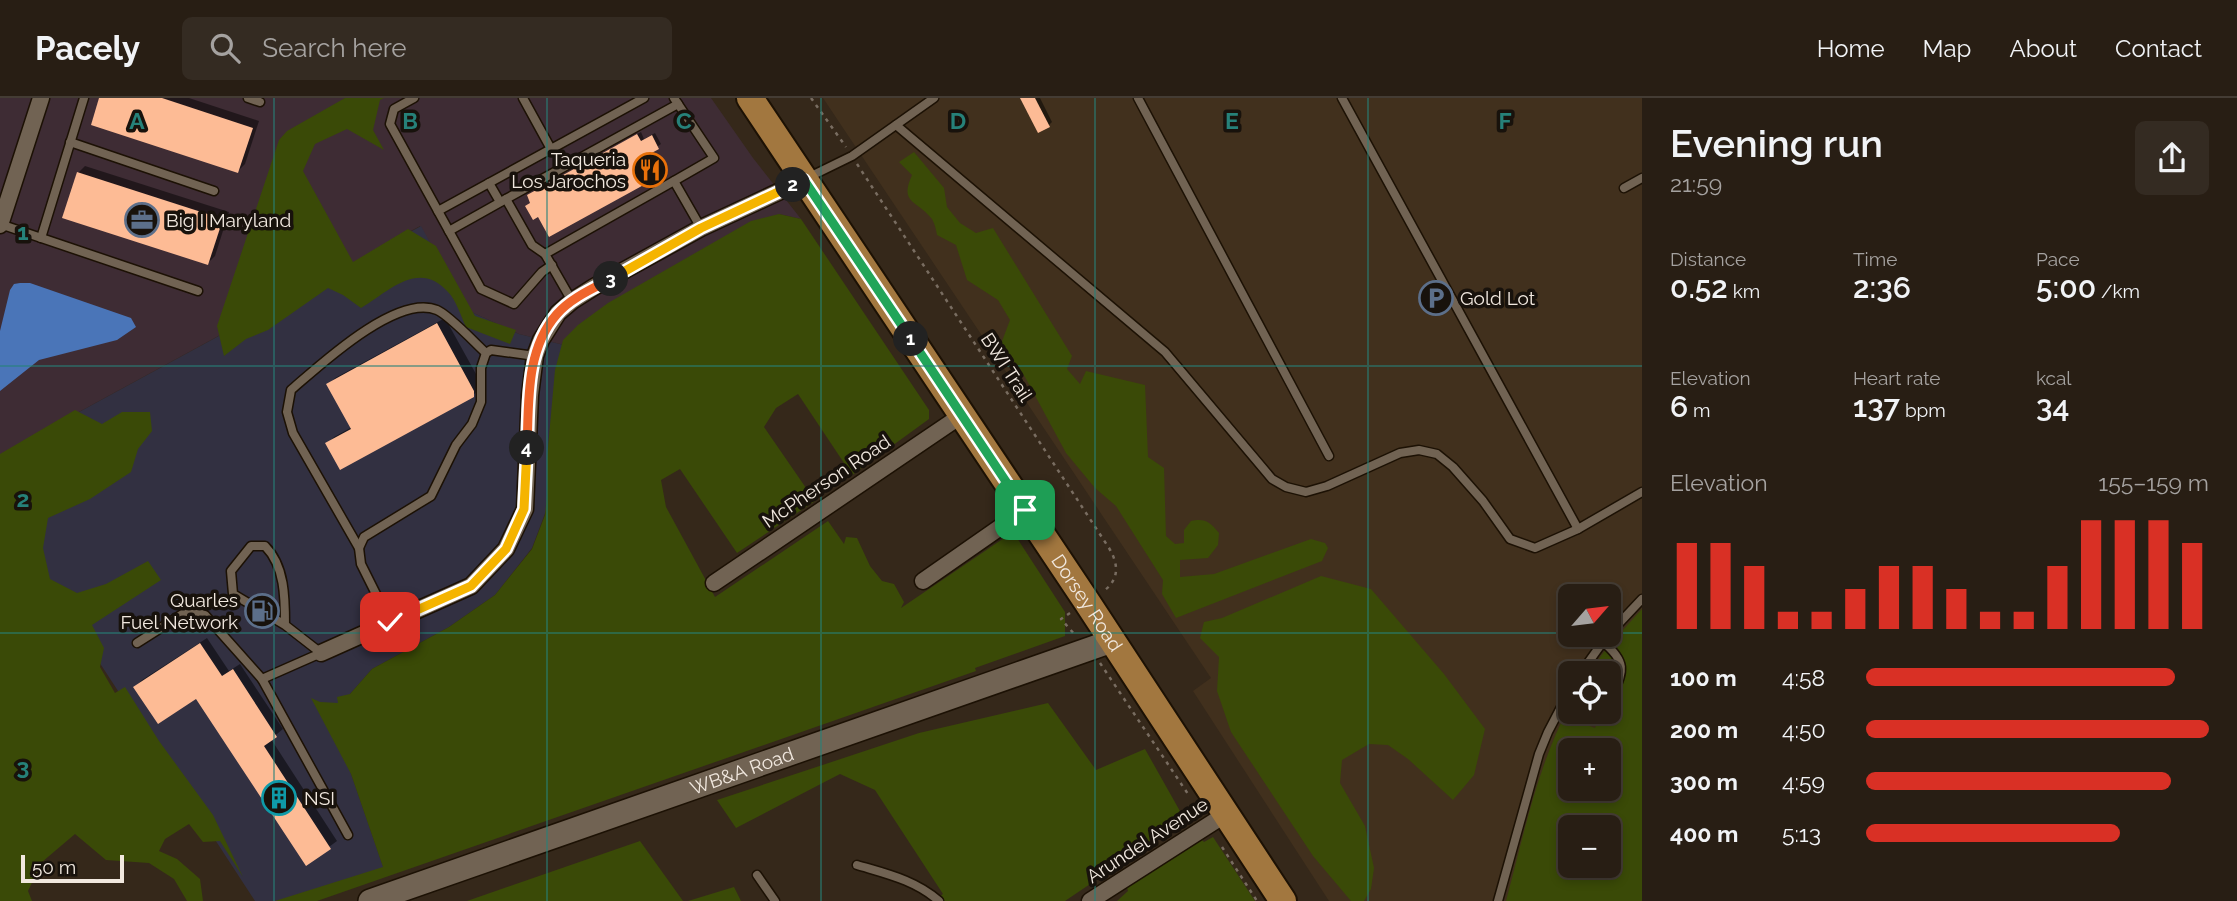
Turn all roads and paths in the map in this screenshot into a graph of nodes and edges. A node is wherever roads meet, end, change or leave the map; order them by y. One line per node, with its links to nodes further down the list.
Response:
1 (41, 98): 27 (street)
2 (83, 98): 15 (lane)
3 (248, 98): 13 (lane)
4 (414, 98): 26 (lane)
5 (523, 98): 17 (lane)
6 (644, 98): 17 (lane)
7 (750, 98): 20 (main road, Dorsey Road)
8 (811, 98): 16 (path)
9 (934, 98): 14 (lane)
10 (1138, 98): 38 (lane)
11 (1342, 98): 41 (lane)
12 (676, 101): 21 (lane); 25 (lane)
13 (260, 102)
14 (896, 125): 20 (lane); 41 (lane)
15 (70, 142): 24 (lane); 30 (lane)
16 (846, 146)
17 (551, 149): 22 (lane)
18 (858, 165): 45 (path, BWI Trail)
19 (1642, 178): 23 (lane)
20 (804, 180): 28 (street); 37 (main road, Dorsey Road)
21 (674, 181): 28 (lane); 31 (lane)
22 (489, 183): 25 (lane); 26 (lane)
23 (1624, 188)
24 (214, 191)
25 (503, 201): 29 (lane); 31 (lane)
26 (439, 211): 29 (lane)
27 (0, 225): 30 (lane)
28 (701, 228): 34 (street)
29 (449, 231): 32 (lane)
30 (41, 238): 33 (lane)
31 (545, 254): 32 (lane)
32 (552, 265): 34 (lane)
33 (198, 291)
34 (572, 301): 36 (street)
35 (486, 353): 36 (lane); 42 (lane); 42 (lane)
36 (535, 356): 48 (street)
37 (962, 415): 40 (main road, Dorsey Road); 44 (street, McPherson Road)
38 (1329, 456)
39 (1642, 492): 41 (lane)
40 (1025, 510): 43 (street); 50 (main road, Dorsey Road)
41 (1578, 529)
42 (359, 548): 48 (lane)
43 (922, 581)
44 (714, 583)
45 (1109, 588)
46 (1642, 599): 47 (lane)
47 (1621, 621)
48 (390, 622): 52 (street)
49 (285, 625): 49 (lane); 52 (lane)
50 (1112, 641): 57 (main road, Dorsey Road); 62 (street, WB&A Road)
51 (137, 643): 53 (lane)
52 (321, 653): 53 (lane)
53 (262, 680): 58 (lane)
54 (1119, 690): 56 (path)
55 (1558, 713): 68 (lane)
56 (1192, 801)
57 (1226, 814): 65 (street, Arundel Avenue); 67 (main road, Dorsey Road)
58 (348, 835)
59 (1217, 839): 66 (path)
60 (857, 865): 64 (lane)
61 (757, 875): 63 (lane)
62 (370, 901)
63 (775, 901)
64 (939, 901)
65 (1090, 901)
66 (1257, 901)
67 (1283, 901)
68 (1498, 901)

